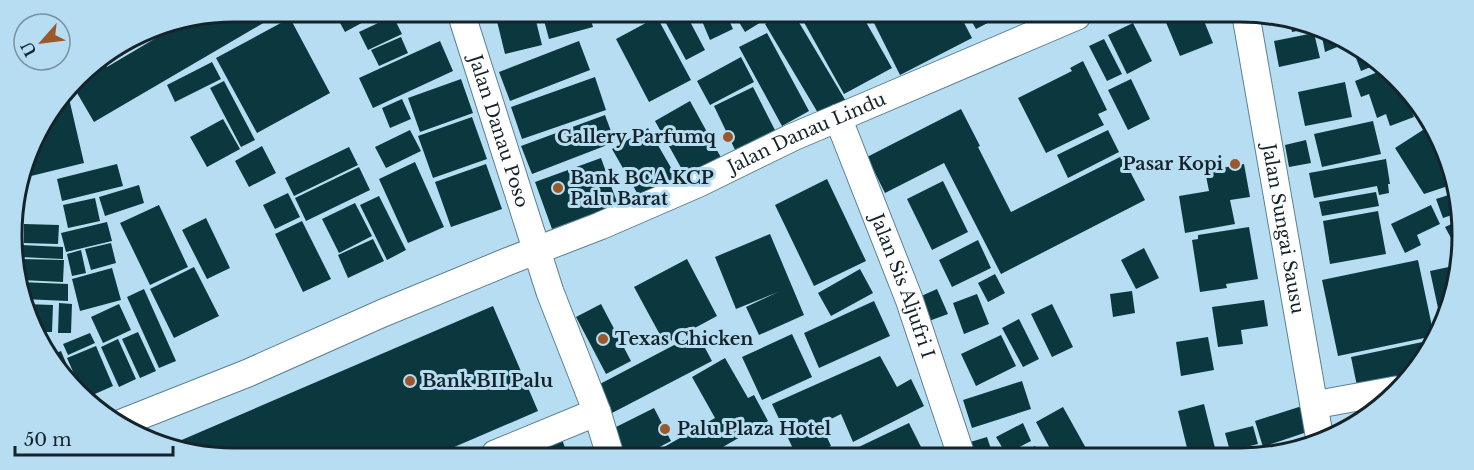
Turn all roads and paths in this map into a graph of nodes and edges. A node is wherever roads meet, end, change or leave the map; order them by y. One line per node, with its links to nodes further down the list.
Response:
1 (1060, 22): 4 (street, Jalan Danau Lindu)
2 (464, 23): 5 (street, Jalan Danau Poso)
3 (1247, 23): 7 (street, Jalan Sungai Sausu)
4 (838, 118): 5 (street, Jalan Danau Lindu); 13 (street, Jalan Sis Aljufri I)
5 (537, 251): 8 (street, Jalan Danau Poso); 9 (street, Jalan Danau Lindu)
6 (1381, 393): 7 (street)
7 (1314, 405): 10 (street, Jalan Sungai Sausu)
8 (597, 412): 11 (street); 12 (street, Jalan Danau Poso)
9 (130, 420)
10 (1319, 432)
11 (510, 448)
12 (608, 448)
13 (960, 448)

